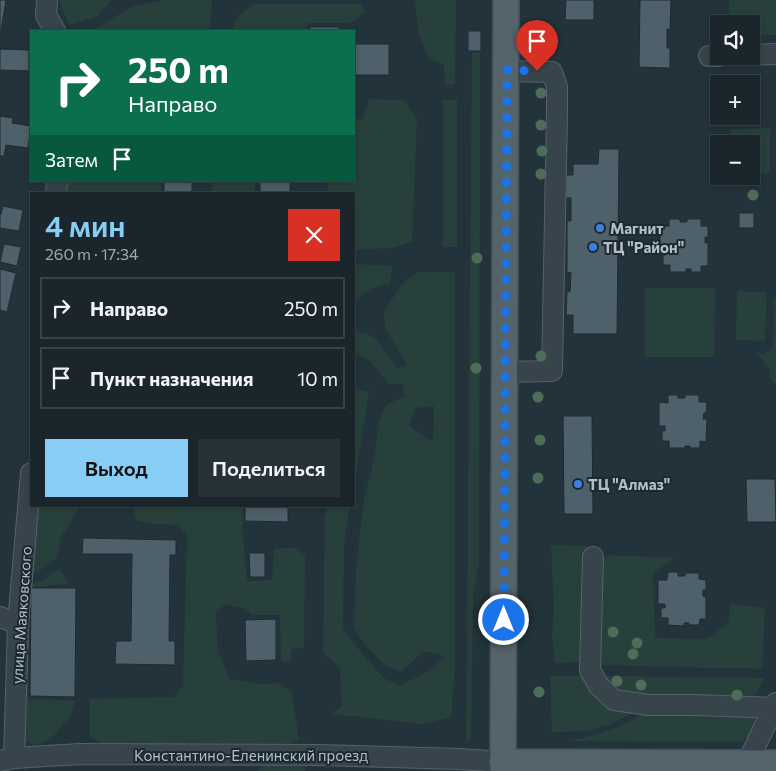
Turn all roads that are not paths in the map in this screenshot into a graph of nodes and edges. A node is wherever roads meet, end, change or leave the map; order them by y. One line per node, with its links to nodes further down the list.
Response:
1 (47, 0): 3 (street)
2 (506, 0): 6 (main road)
3 (54, 30)
4 (776, 54): 5 (street)
5 (760, 55)
6 (507, 70): 7 (main road); 7 (street)
7 (505, 372): 16 (main road)
8 (30, 480): 10 (street, улица Маяковского)
9 (593, 557): 11 (street)
10 (9, 621): 12 (street, улица Маяковского)
11 (776, 706): 13 (street)
12 (7, 759): 15 (street, Константино-Еленинский проезд)
13 (747, 763): 14 (main road); 17 (main road)
14 (776, 763)
15 (56, 764): 16 (street, Константино-Еленинский проезд)
16 (502, 767): 17 (main road)
17 (588, 767)

